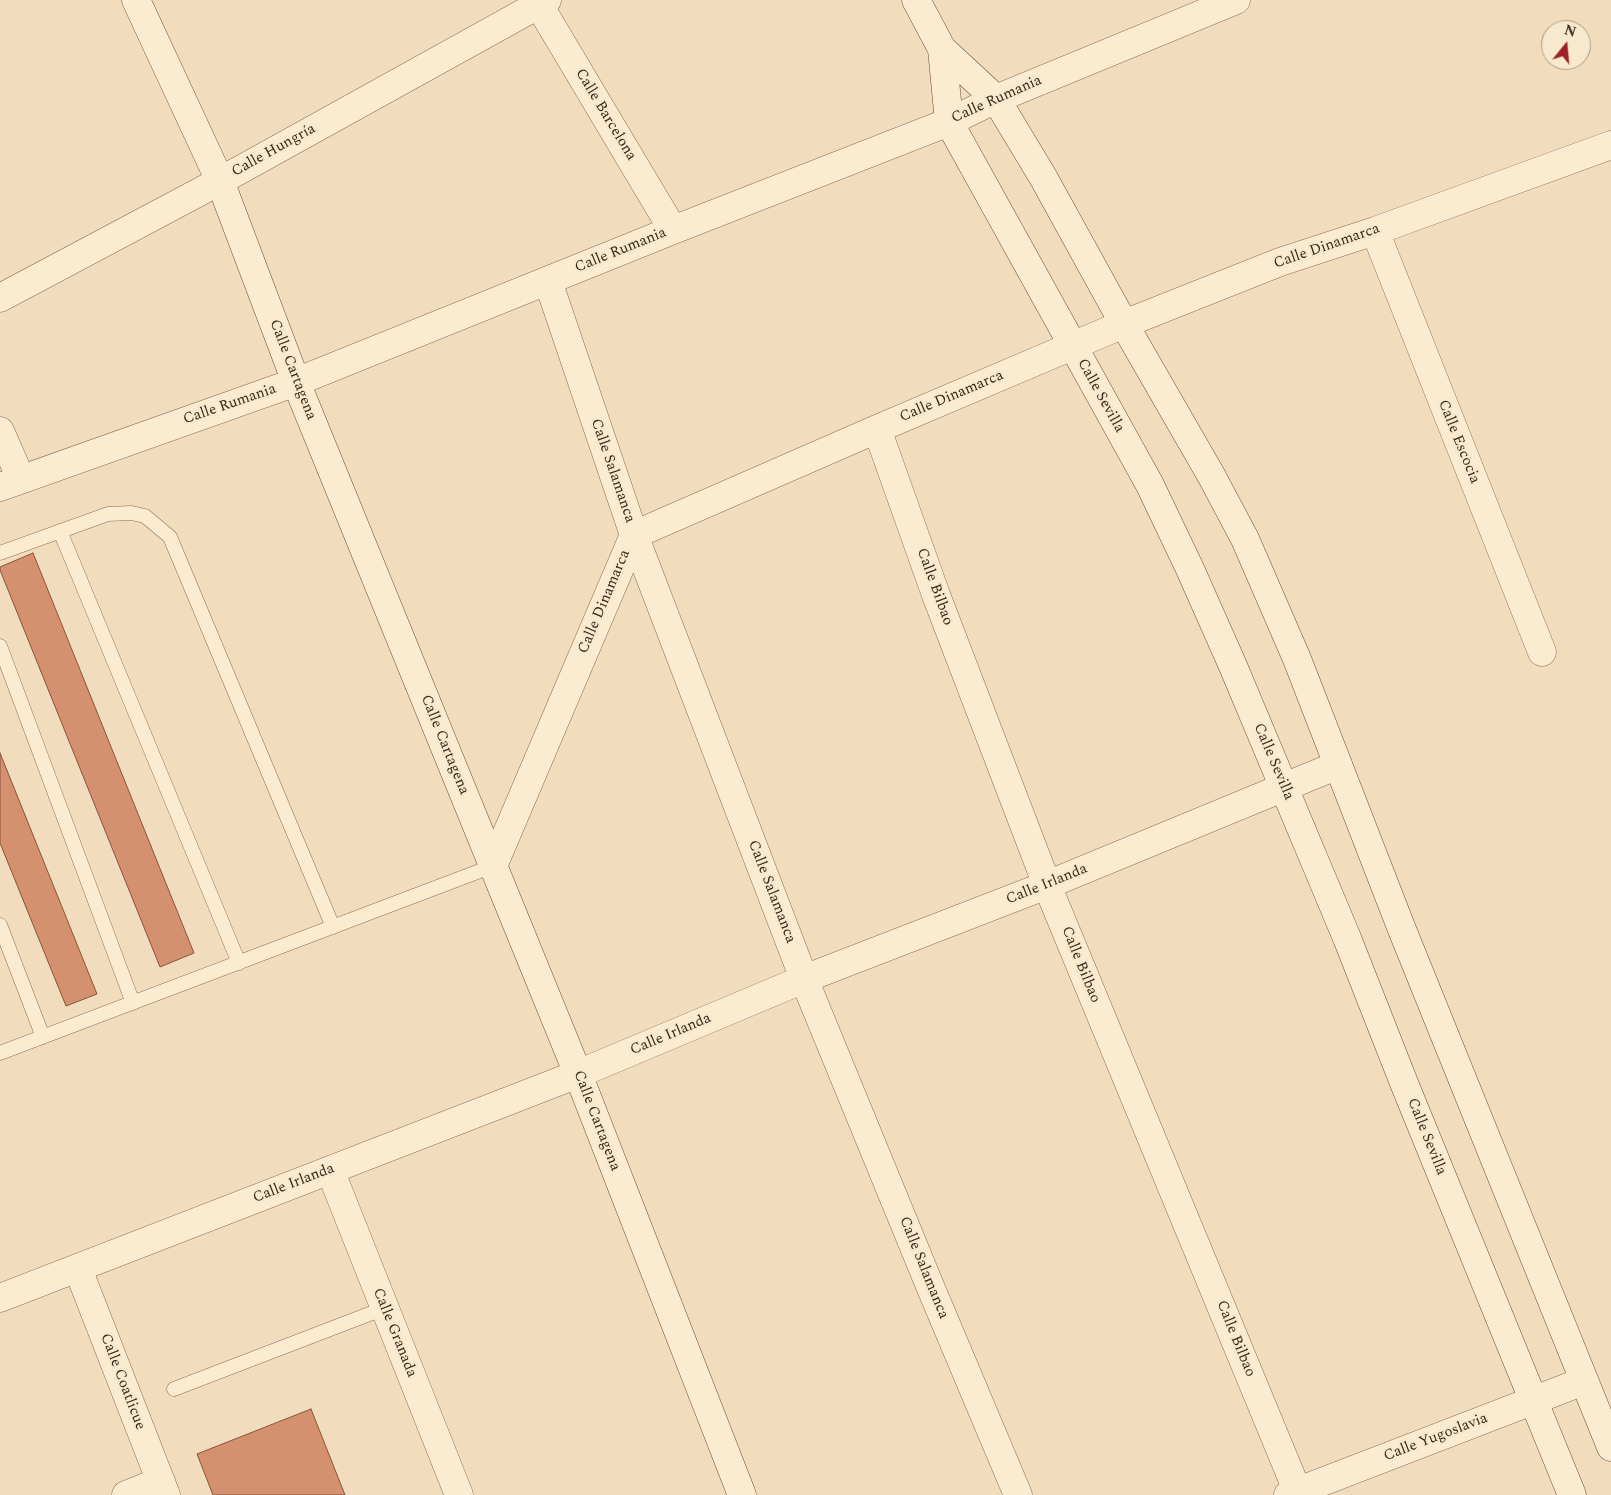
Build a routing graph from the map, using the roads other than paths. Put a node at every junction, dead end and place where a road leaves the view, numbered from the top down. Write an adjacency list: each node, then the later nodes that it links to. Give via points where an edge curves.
1 (136, 0): 9 (street, Calle Cartagena)
2 (916, 0): 5 (street, Calle Sevilla)
3 (541, 1): 9 (street, Calle Hungría); 10 (street, Calle Barcelona)
4 (1226, 2): 6 (street, Calle Rumania)
5 (942, 48): 6 (street, Calle Sevilla); 7 (street, Calle Sevilla)
6 (996, 99): 7 (street, Calle Rumania); 14 (street, Calle Sevilla)
7 (949, 122): 10 (street, Calle Rumania); 15 (street, Calle Sevilla)
8 (1611, 144): 11 (street, Calle Dinamarca)
9 (220, 181): 13 (street, Calle Hungría); 16 (street, Calle Cartagena)
10 (673, 230): 12 (street, Calle Rumania)
11 (1374, 231): 14 (street, Calle Dinamarca, via 1280,262); 24 (street, Calle Escocia)
12 (548, 280): 16 (street, Calle Rumania); 21 (street, Calle Salamanca)
13 (0, 298)
14 (1124, 324): 15 (street, Calle Dinamarca); 25 (street, Calle Sevilla, via 1245,539)
15 (1073, 346): 17 (street, Calle Dinamarca); 26 (street, Calle Sevilla, via 1150,485)
16 (296, 382): 19 (street, Calle Rumania); 27 (street, Calle Cartagena)
17 (877, 429): 21 (street, Calle Dinamarca); 28 (street, Calle Bilbao, via 936,595)
18 (0, 431): 19 (street)
19 (10, 483)
20 (60, 531): 22 (lane); 30 (lane, via 108,514 131,513 145,516 170,537); 31 (lane)
21 (634, 535): 27 (street, Calle Dinamarca); 32 (street, Calle Salamanca)
22 (0, 553)
23 (0, 646): 33 (lane)
24 (1542, 652)
25 (1338, 765): 26 (street, Calle Irlanda); 41 (street, Calle Sevilla)
26 (1285, 788): 28 (street, Calle Irlanda); 43 (street, Calle Sevilla)
27 (494, 866): 30 (lane); 36 (street, Calle Cartagena)
28 (1047, 885): 32 (street, Calle Irlanda); 46 (street, Calle Bilbao)
29 (0, 925): 34 (lane)
30 (333, 927): 31 (lane)
31 (239, 963): 33 (lane)
32 (804, 980): 36 (street, Calle Irlanda); 50 (street, Calle Salamanca)
33 (133, 1003): 34 (lane)
34 (43, 1037): 35 (lane)
35 (0, 1054)
36 (578, 1074): 37 (street, Calle Irlanda); 49 (street, Calle Cartagena)
37 (330, 1170): 38 (street, Calle Irlanda); 40 (street, Calle Granada)
38 (78, 1269): 39 (street, Calle Irlanda); 45 (street, Calle Coatlicue)
39 (0, 1298)
40 (384, 1308): 42 (lane); 48 (street, Calle Granada)
41 (1584, 1381): 43 (street, Calle Yugoslavia); 44 (street, Calle Sevilla)
42 (174, 1388)
43 (1534, 1401): 46 (street, Calle Yugoslavia); 51 (street, Calle Sevilla)
44 (1611, 1447)
45 (163, 1488): 47 (street)
46 (1295, 1494)
47 (126, 1495)
48 (459, 1495)
49 (742, 1495)
50 (1018, 1495)
51 (1572, 1495)

